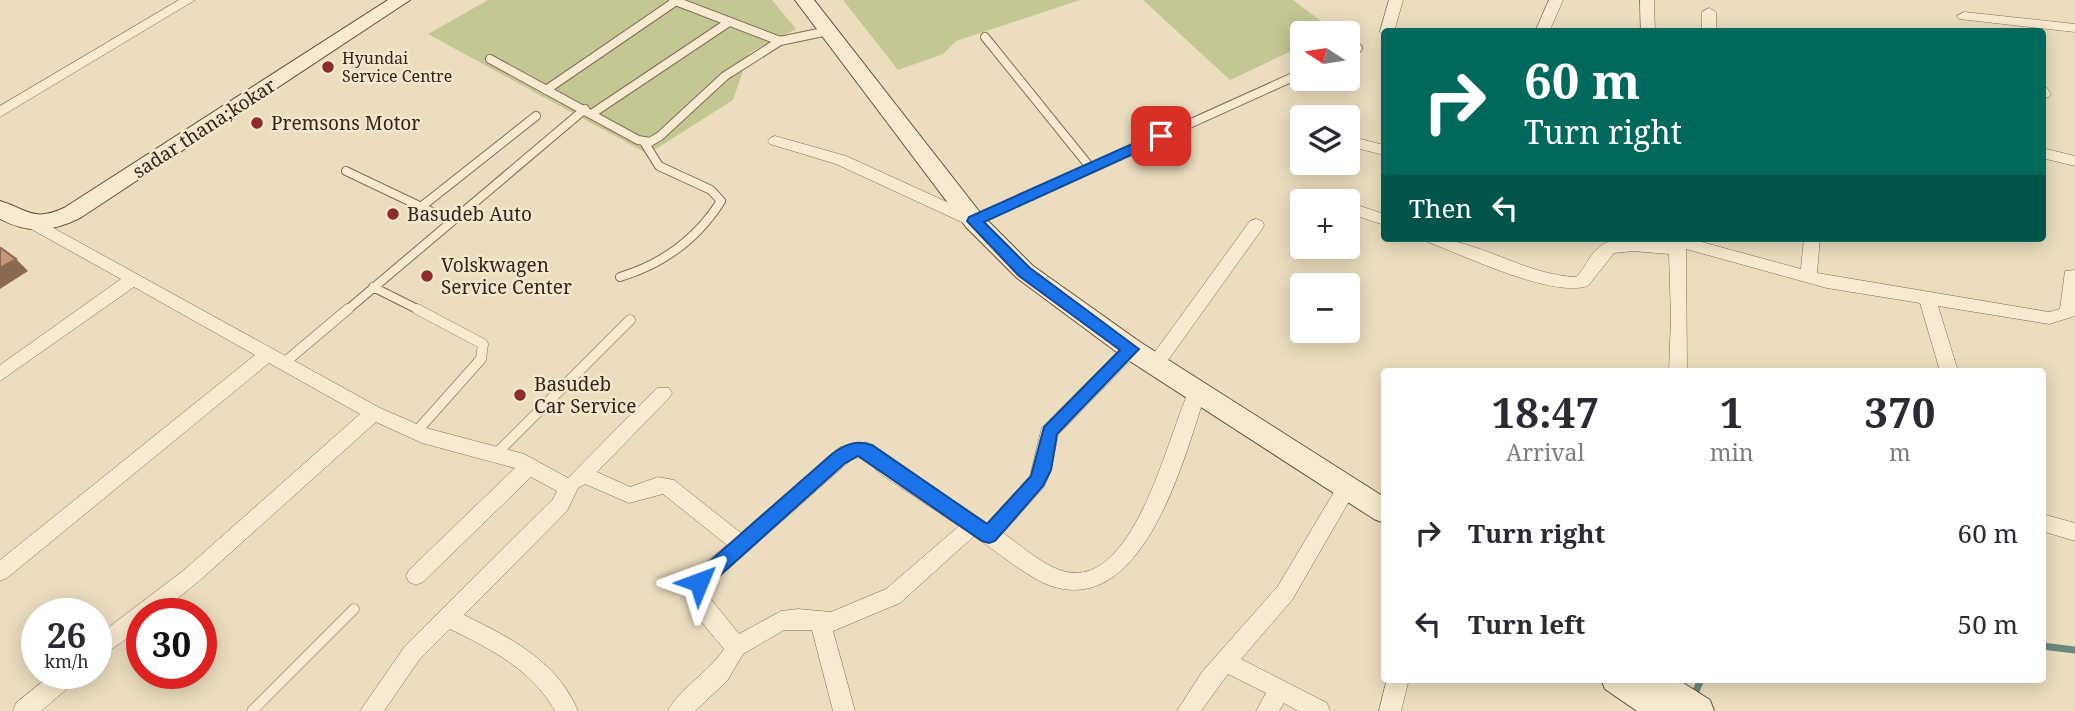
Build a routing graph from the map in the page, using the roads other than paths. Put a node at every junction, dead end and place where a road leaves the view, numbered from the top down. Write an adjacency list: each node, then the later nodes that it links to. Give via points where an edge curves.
1 (188, 0): 24 (street)
2 (401, 0): 41 (main road, sadar thana;kokar, via 72,213)
3 (804, 0): 17 (main road)
4 (1396, 0): 13 (street)
5 (1556, 0): 14 (street)
6 (1647, 0): 15 (street)
7 (675, 1): 10 (lane); 22 (lane)
8 (1709, 12): 16 (street)
9 (1964, 16): 11 (street)
10 (729, 22): 19 (lane); 25 (lane)
11 (2009, 26): 12 (street)
12 (2075, 27)
13 (1388, 28)
14 (1544, 28)
15 (1648, 28)
16 (1709, 28)
17 (828, 31): 19 (lane); 40 (main road)
18 (985, 37): 33 (lane)
19 (780, 41): 28 (lane, via 725,76 656,140)
20 (490, 59): 22 (lane)
21 (1290, 78): 33 (lane)
22 (546, 90): 23 (lane)
23 (584, 109): 25 (lane); 39 (lane)
24 (0, 113)
25 (593, 113): 28 (lane)
26 (536, 116): 35 (lane)
27 (775, 141): 40 (street, via 841,160)
28 (644, 142): 48 (lane, via 660,167 711,189 721,201 681,246 650,268)
29 (1360, 144): 30 (street)
30 (1381, 149)
31 (2046, 154): 32 (street)
32 (2075, 162)
33 (1090, 167): 40 (lane)
34 (346, 171): 35 (lane)
35 (421, 207): 39 (lane)
36 (0, 209): 41 (main road)
37 (1360, 212): 38 (street)
38 (1381, 219)
39 (452, 221): 51 (lane)
40 (974, 221): 54 (main road, via 1025,272)
41 (37, 225): 50 (street)
42 (1256, 225): 56 (street)
43 (1445, 242): 45 (street, via 1551,279 1578,283 1585,281 1605,250)
44 (1812, 242): 49 (street)
45 (1652, 243): 46 (street)
46 (1677, 243): 49 (street); 57 (street)
47 (2075, 276): 52 (street, via 2071,275 2068,313 2049,318)
48 (620, 277)
49 (1808, 277): 52 (street)
50 (133, 279): 55 (street); 59 (street)
51 (373, 287): 55 (lane); 64 (lane, via 483,344 481,359)
52 (1927, 298): 58 (street)
53 (630, 320): 65 (lane)
54 (1131, 349): 56 (main road); 74 (street, via 1055,425 1046,441 1037,481)
55 (276, 358): 62 (street); 77 (street)
56 (1155, 365): 60 (main road)
57 (1678, 368)
58 (1948, 368)
59 (0, 374)
60 (1197, 392): 63 (main road); 74 (street, via 1147,525 1136,541 1090,582 1064,582)
61 (663, 393): 67 (street)
62 (374, 413): 64 (street); 79 (street)
63 (1241, 420): 68 (main road, via 1258,443); 69 (main road, via 1271,431); 70 (main road); 71 (main road)
64 (416, 432): 65 (street)
65 (496, 454): 66 (street)
66 (529, 466): 67 (street); 78 (street)
67 (576, 482): 76 (street, via 629,495 667,486); 81 (street, via 560,505)
68 (1341, 498): 73 (main road); 86 (street, via 1285,593)
69 (1381, 501)
70 (1381, 509)
71 (1381, 517)
72 (2046, 524): 75 (street)
73 (1381, 527)
74 (981, 530): 76 (street, via 866,450 858,449 838,459); 82 (street, via 893,596)
75 (2075, 533)
76 (741, 545): 85 (street, via 699,582 698,594)
77 (0, 572)
78 (416, 576)
79 (163, 598)
80 (354, 609): 95 (lane)
81 (447, 617): 96 (street, via 412,653); 97 (street, via 522,656 552,685)
82 (821, 623): 85 (street, via 781,621); 99 (street)
83 (126, 627): 84 (street)
84 (112, 637)
85 (736, 647): 98 (street, via 722,671)
86 (1225, 662): 92 (street); 100 (street)
87 (1397, 683): 103 (street)
88 (1609, 683): 93 (main road)
89 (1625, 683): 93 (main road)
90 (1642, 683): 93 (main road)
91 (50, 689): 94 (street)
92 (1281, 690): 101 (street); 102 (street)
93 (1669, 703)
94 (24, 711)
95 (252, 711)
96 (371, 711)
97 (567, 711)
98 (679, 711)
99 (844, 711)
100 (1188, 711)
101 (1267, 711)
102 (1319, 711)
103 (1390, 711)

